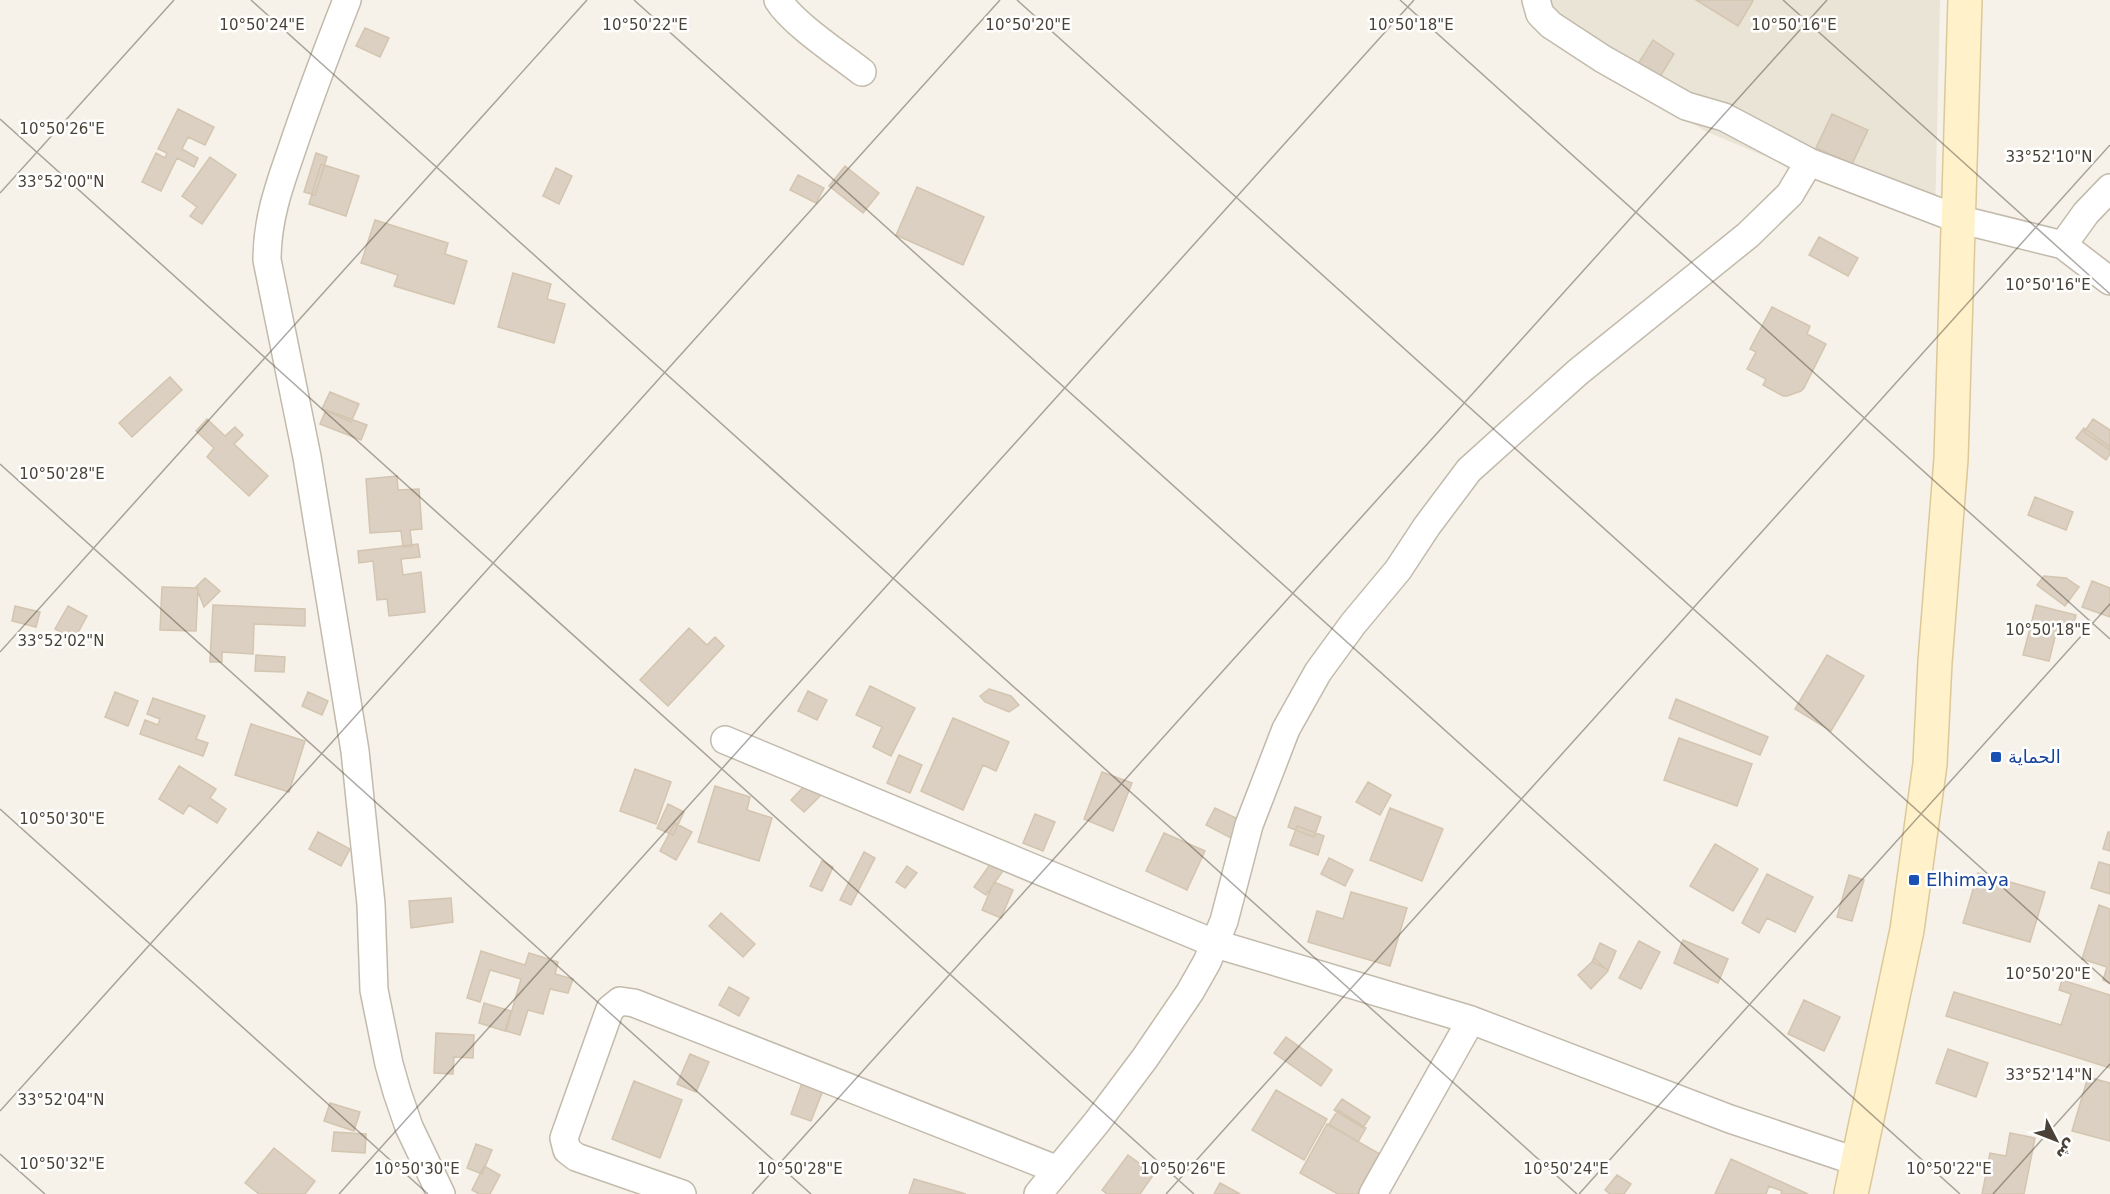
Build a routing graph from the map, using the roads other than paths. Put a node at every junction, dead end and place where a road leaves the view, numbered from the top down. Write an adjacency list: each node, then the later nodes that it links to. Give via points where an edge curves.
1 (347, 0): 16 (street, via 273,206 267,260 307,458 355,751 371,904 374,990 397,1092)
2 (778, 0): 5 (street, via 812,34)
3 (1536, 0): 6 (street, via 1540,14 1551,25 1603,59 1686,106 1724,117)
4 (1965, 0): 8 (main road)
5 (862, 72)
6 (1809, 162): 8 (street); 12 (street, via 1790,194 1748,235 1570,380 1469,470 1434,516 1398,570 1318,672 1286,729 1249,825)
7 (2110, 188): 9 (street)
8 (1958, 219): 9 (street); 14 (main road, via 1951,459 1930,764 1907,930)
9 (2063, 245): 10 (street)
10 (2110, 280)
11 (725, 740): 12 (street)
12 (1216, 944): 13 (street); 15 (street, via 1190,992 1145,1058)
13 (1471, 1020): 14 (street, via 1730,1119); 19 (street)
14 (1858, 1162): 20 (main road)
15 (1058, 1170): 17 (street, via 634,1003 620,1001 610,1009 564,1138 567,1150 576,1157); 18 (street)
16 (441, 1194)
17 (682, 1194)
18 (1038, 1194)
19 (1373, 1194)
20 (1851, 1194)

